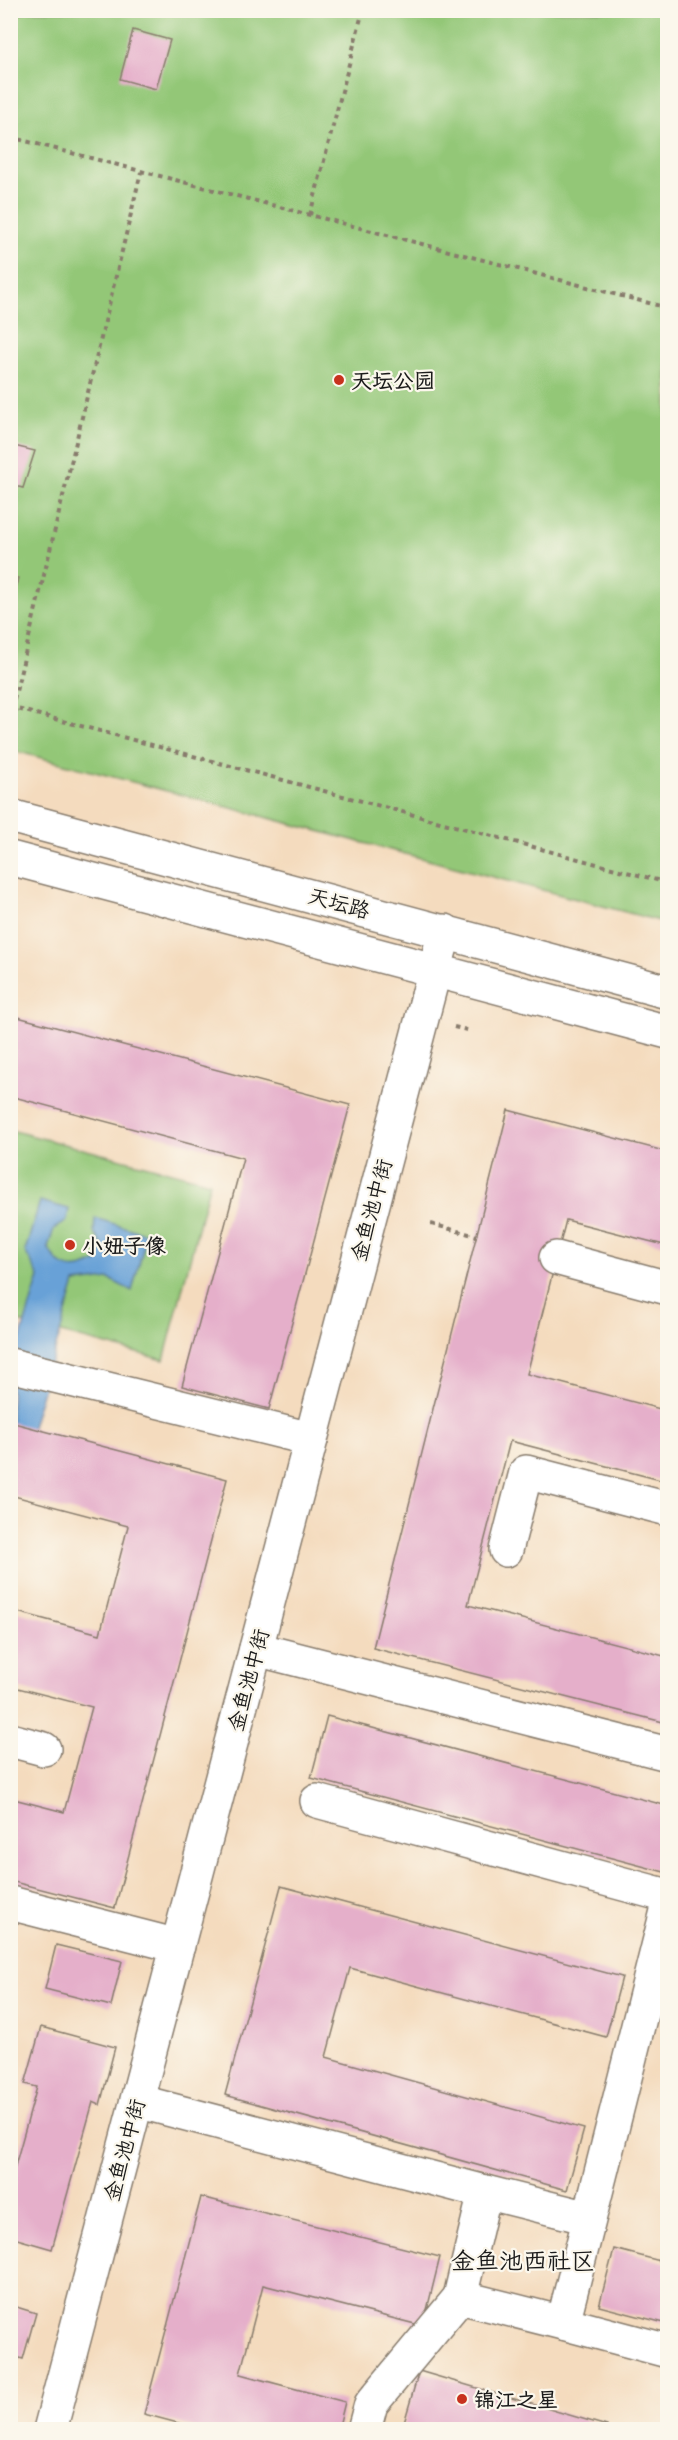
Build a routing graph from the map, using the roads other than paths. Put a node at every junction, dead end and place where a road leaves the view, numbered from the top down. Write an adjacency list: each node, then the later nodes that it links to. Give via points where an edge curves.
1 (10, 816): 3 (street, 天坛路)
2 (10, 858): 4 (street, 天坛路)
3 (445, 931): 4 (street, 金鱼池中街); 5 (street, 天坛路)
4 (434, 972): 6 (street, 天坛路); 10 (street, 金鱼池中街)
5 (668, 992)
6 (668, 1032)
7 (556, 1258): 8 (street)
8 (668, 1288)
9 (10, 1365): 10 (street)
10 (311, 1439): 13 (street, 金鱼池中街)
11 (668, 1509): 12 (street, via 526,1472)
12 (506, 1550)
13 (256, 1649): 16 (street); 21 (street, 金鱼池中街)
14 (10, 1740): 15 (street)
15 (44, 1749)
16 (668, 1754)
17 (317, 1801): 18 (street)
18 (668, 1896)
19 (10, 1902): 21 (street)
20 (668, 1907): 24 (street)
21 (178, 1946): 22 (street, 金鱼池中街)
22 (136, 2102): 23 (street); 28 (street, 金鱼池中街)
23 (485, 2192): 24 (street); 25 (street)
24 (589, 2218): 26 (street)
25 (460, 2297): 26 (street); 29 (street, via 371,2404)
26 (563, 2323): 27 (street)
27 (668, 2351)
28 (50, 2430)
29 (364, 2430)

